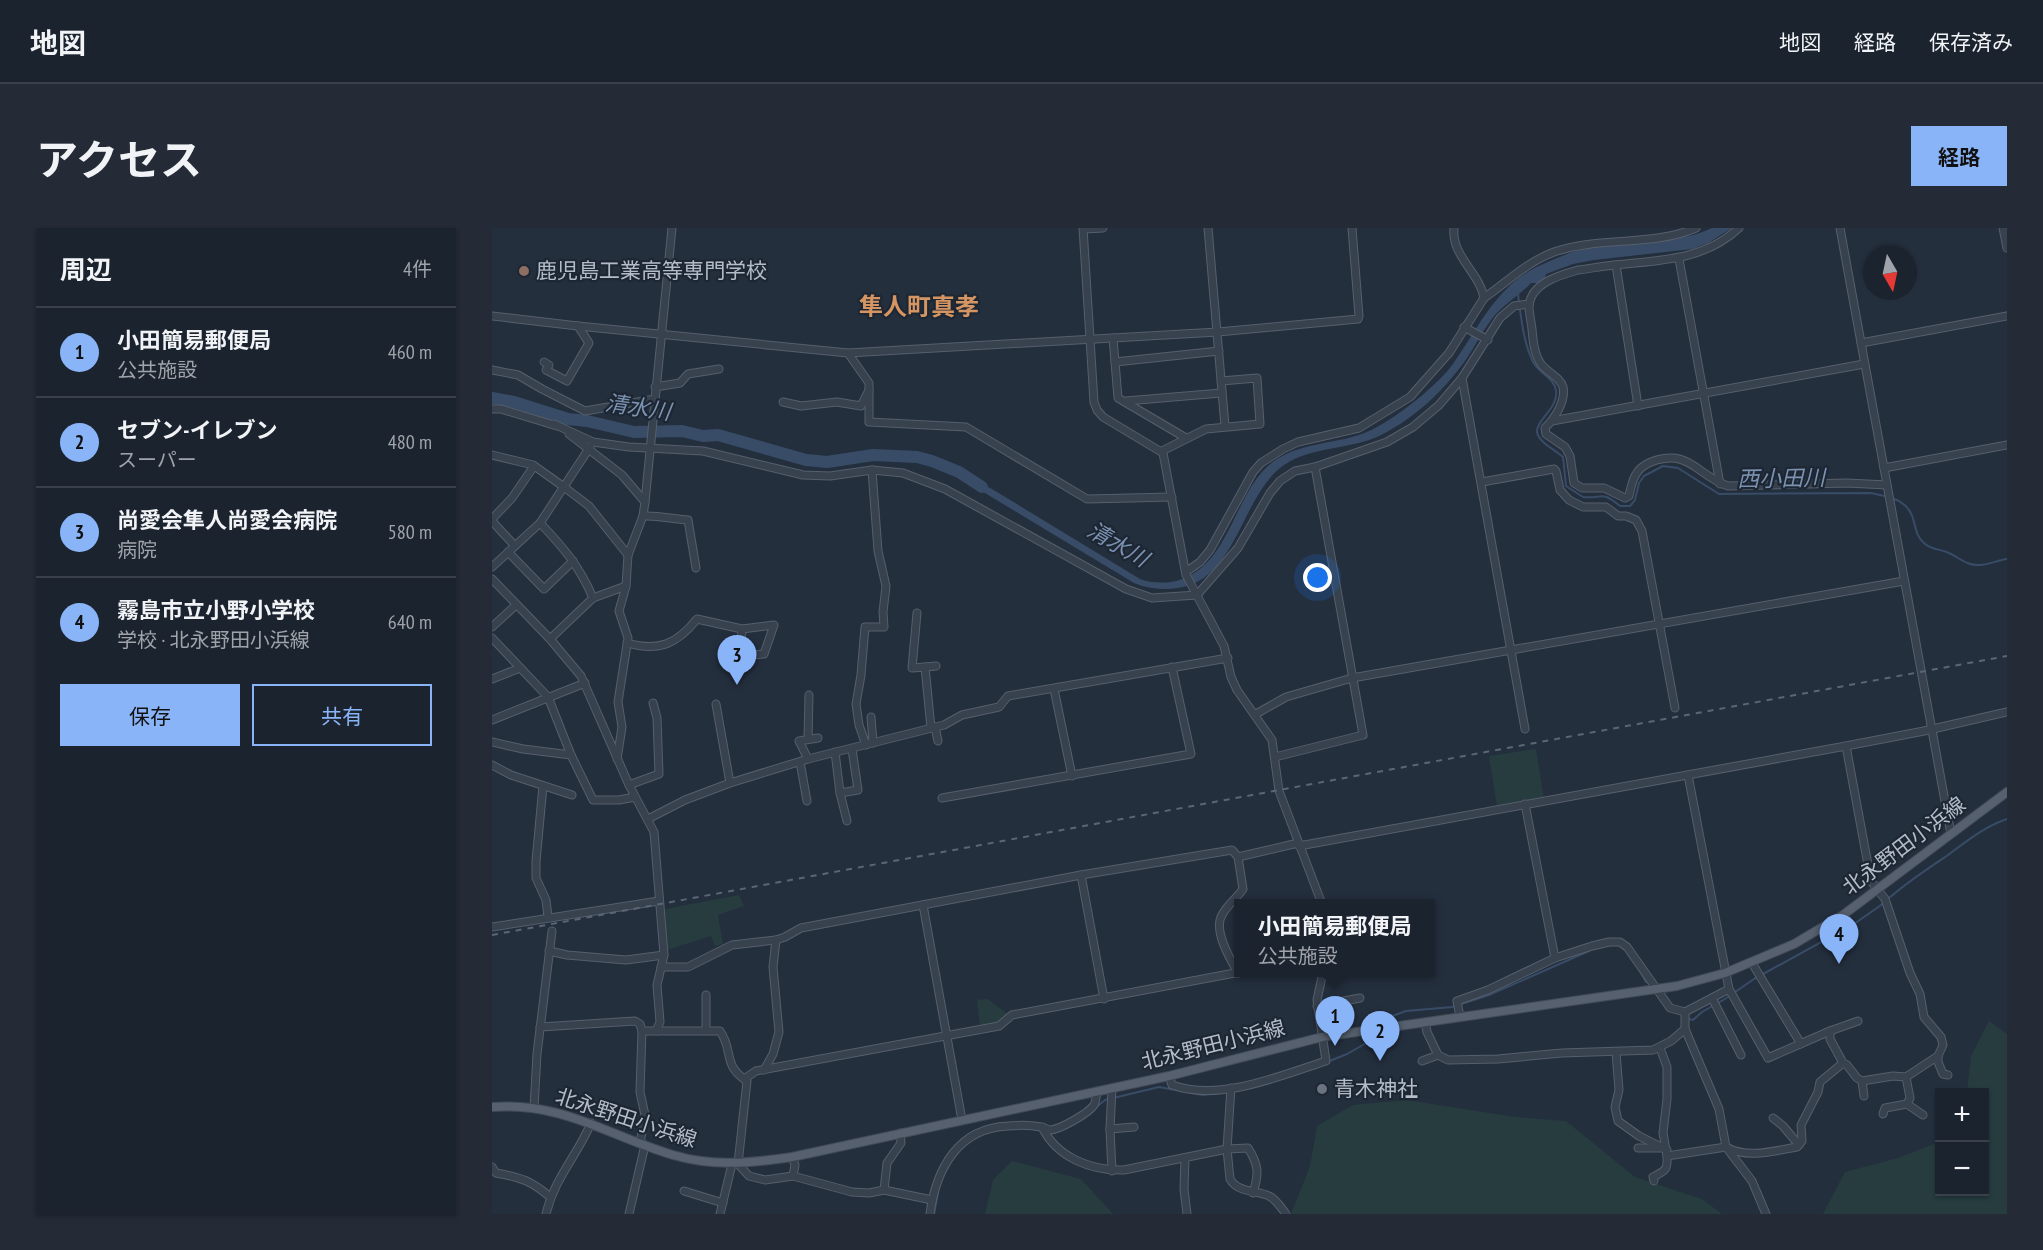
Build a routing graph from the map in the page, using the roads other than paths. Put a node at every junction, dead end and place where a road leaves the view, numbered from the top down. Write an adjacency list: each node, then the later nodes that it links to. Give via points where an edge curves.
1 (672, 228): 21 (street)
2 (1103, 228): 10 (street)
3 (1208, 228): 20 (street)
4 (1352, 228): 20 (street, via 1358,319)
5 (1454, 228): 14 (street, via 1459,252 1482,287)
6 (1696, 228): 14 (street, via 1678,235 1555,252 1519,271)
7 (1739, 228): 12 (street, via 1705,251)
8 (1840, 228): 25 (street)
9 (2003, 228): 11 (street)
10 (1084, 229): 23 (street)
11 (2007, 248)
12 (1679, 259): 13 (street); 38 (street)
13 (1616, 265): 15 (street, via 1562,274 1541,285); 42 (street)
14 (1484, 298): 19 (street)
15 (1529, 304): 24 (street, via 1514,306 1500,318); 44 (street, via 1538,357 1563,388 1560,407)
16 (492, 315): 18 (street)
17 (2007, 316): 25 (street)
18 (578, 326): 21 (street); 28 (street, via 589,343 567,381 546,370 549,365)
19 (1464, 327): 24 (street); 71 (street, via 1449,353 1410,397 1359,428 1298,442 1261,463 1210,550)
20 (1218, 332): 22 (street); 26 (street)
21 (660, 335): 27 (street); 35 (street)
22 (1113, 338): 23 (street); 29 (street)
23 (1090, 339): 27 (street); 50 (street, via 1097,410)
24 (1488, 340): 33 (street)
25 (1861, 343): 30 (street)
26 (1219, 351): 29 (street); 34 (street)
27 (848, 353): 36 (street)
28 (544, 362)
29 (1115, 362): 40 (street, via 1118,398)
30 (1864, 364): 38 (street); 54 (street)
31 (492, 369): 39 (street, via 518,375 585,411)
32 (719, 369): 35 (street, via 688,374 680,383)
33 (1462, 378): 53 (street, via 1439,405 1404,432 1387,442); 56 (street)
34 (1221, 381): 37 (street); 45 (street, via 1257,378 1260,424)
35 (655, 387): 39 (street)
36 (870, 388): 41 (street, via 861,406 837,402 801,406); 60 (street, via 869,422 966,427 1087,499)
37 (1221, 393): 40 (street); 45 (street)
38 (1704, 394): 42 (street); 57 (street)
39 (655, 399): 49 (street)
40 (1126, 401): 46 (street)
41 (783, 402)
42 (1638, 406): 44 (street)
43 (492, 410): 48 (street, via 554,424)
44 (1552, 421): 57 (street, via 1545,428 1546,434 1565,447 1574,483 1582,489 1604,488 1625,498 1643,465 1666,457 1693,465)
45 (1225, 426): 46 (street)
46 (1186, 438): 50 (street)
47 (2007, 445): 54 (street)
48 (591, 446): 49 (street); 58 (street); 61 (street)
49 (650, 448): 55 (street, via 703,451 816,476); 61 (street)
50 (1162, 451): 60 (street)
51 (492, 455): 52 (street)
52 (534, 466): 58 (street); 63 (street)
53 (1315, 467): 75 (street, via 1295,471 1280,481 1238,548); 91 (street)
54 (1884, 468): 59 (street)
55 (872, 470): 75 (street, via 903,472 945,489 1132,592 1152,598); 111 (street, via 878,551 886,586 884,627 865,627 856,704 859,725)
56 (1482, 483): 79 (street, via 1554,470 1560,490 1577,505 1606,507 1618,516 1636,520 1642,531); 85 (street)
57 (1720, 484): 59 (street, via 1847,483)
58 (564, 487): 64 (street); 67 (street, via 589,506)
59 (1888, 487): 73 (street)
60 (1172, 497): 71 (street)
61 (645, 502): 62 (street)
62 (643, 516): 67 (street); 70 (street, via 688,520)
63 (492, 520): 65 (street)
64 (540, 523): 65 (street); 68 (street)
65 (515, 546): 66 (street)
66 (508, 552): 68 (street, via 544,590); 69 (street)
67 (628, 555): 74 (street)
68 (573, 561): 76 (street)
69 (492, 567)
70 (696, 568)
71 (1186, 573): 75 (street)
72 (492, 579): 77 (street)
73 (1904, 581): 79 (street); 106 (street)
74 (626, 586): 76 (street); 84 (street, via 619,614)
75 (1196, 593): 86 (street)
76 (593, 598): 83 (street)
77 (516, 605): 80 (street); 83 (street)
78 (917, 613): 88 (street, via 912,668)
79 (1659, 625): 85 (street); 99 (street)
80 (492, 627)
81 (742, 629): 81 (street, via 774,625 764,654 740,656); 84 (street, via 697,619 683,636 668,643 648,647)
82 (492, 638): 89 (street)
83 (550, 639): 93 (street)
84 (627, 644): 117 (street, via 618,702 622,727)
85 (1512, 650): 91 (street); 105 (street)
86 (1228, 658): 90 (street); 101 (street, via 1237,690)
87 (936, 666): 88 (street)
88 (925, 667): 104 (street)
89 (520, 668): 92 (street); 96 (street)
90 (1172, 668): 94 (street); 122 (street, via 1191,754)
91 (1352, 678): 101 (street, via 1286,696); 116 (street, via 1363,735)
92 (492, 679)
93 (585, 683): 96 (street); 117 (street)
94 (1054, 688): 104 (street, via 1008,696 999,707 962,715); 122 (street)
95 (809, 695): 108 (street)
96 (548, 697): 103 (street); 115 (street)
97 (653, 703): 124 (street, via 659,774)
98 (716, 704): 123 (street)
99 (1675, 708)
100 (2007, 712): 106 (street)
101 (1256, 714): 116 (street, via 1272,740)
102 (871, 717): 111 (street)
103 (492, 720)
104 (933, 727): 109 (street); 111 (street)
105 (1525, 729)
106 (1931, 729): 112 (street); 135 (street)
107 (818, 738): 108 (street)
108 (808, 739): 118 (street, via 799,741)
109 (938, 741)
110 (492, 742): 115 (street)
111 (869, 744): 113 (street)
112 (1846, 746): 121 (street); 139 (street, via 1870,881)
113 (852, 749): 114 (street); 127 (street, via 858,790)
114 (835, 752): 118 (street); 127 (street)
115 (571, 755): 129 (street, via 593,800)
116 (1275, 757): 136 (street, via 1279,791)
117 (617, 759): 124 (street)
118 (808, 759): 119 (street)
119 (800, 762): 123 (street); 131 (street)
120 (492, 765): 125 (street)
121 (1688, 775): 132 (street); 155 (street)
122 (1072, 776): 130 (street)
123 (730, 783): 133 (street)
124 (629, 785): 129 (street)
125 (543, 786): 128 (street); 145 (street, via 536,878 546,900)
126 (2007, 792): 135 (main road, 北永野田小浜線)
127 (840, 793): 134 (street)
128 (572, 795)
129 (635, 797): 133 (street)
130 (942, 798)
131 (807, 801)
132 (1525, 804): 136 (street); 151 (street)
133 (648, 819): 143 (street, via 654,832)
134 (847, 821)
135 (1951, 834): 139 (main road, 北永野田小浜線)
136 (1298, 844): 137 (street); 141 (street)
137 (1238, 857): 138 (street, via 1232,850); 140 (street, via 1243,889)
138 (1081, 875): 144 (street); 162 (street)
139 (1877, 889): 154 (main road, 北永野田小浜線); 182 (street, via 1886,903 1920,994 1924,1017 1941,1037 1943,1044)
140 (1235, 899)
141 (1320, 899)
142 (1234, 900): 152 (street, via 1221,915 1219,926)
143 (659, 901): 145 (street); 150 (street)
144 (923, 905): 148 (street, via 801,928); 175 (street)
145 (548, 917): 146 (street)
146 (492, 927)
147 (552, 931): 149 (street)
148 (776, 939): 153 (street, via 732,945 688,967); 185 (street, via 773,967 779,1032)
149 (549, 951): 150 (street, via 626,960); 169 (street)
150 (664, 955): 153 (street)
151 (1555, 958): 158 (street, via 1620,942); 165 (street, via 1457,1001)
152 (1234, 965)
153 (661, 967): 174 (street, via 657,985 660,1022)
154 (1756, 970): 155 (main road, 北永野田小浜線); 177 (street)
155 (1725, 973): 158 (main road, 北永野田小浜線); 159 (street)
156 (1234, 974): 162 (street)
157 (1322, 977): 164 (street)
158 (1658, 989): 165 (main road, 北永野田小浜線); 166 (street, via 1665,1004)
159 (1731, 993): 163 (street); 177 (street, via 1768,1058)
160 (706, 995): 171 (street)
161 (1360, 998): 164 (street)
162 (1104, 999): 175 (street, via 1012,1015 999,1026)
163 (1713, 1000): 166 (street); 180 (street)
164 (1317, 1006): 176 (street)
165 (1459, 1013): 168 (main road, 北永野田小浜線)
166 (1685, 1015): 170 (street)
167 (1858, 1021): 172 (street)
168 (1425, 1022): 176 (main road, 北永野田小浜線); 181 (street)
169 (540, 1027): 173 (street, via 635,1021); 197 (street)
170 (1685, 1028): 178 (street); 211 (street, via 1719,1109)
171 (706, 1030): 174 (street); 189 (street, via 720,1030 732,1068)
172 (1830, 1030): 177 (street); 184 (street, via 1830,1039)
173 (642, 1031): 174 (street); 209 (street)
174 (656, 1031)
175 (948, 1037): 185 (street); 202 (street)
176 (1322, 1037): 186 (main road, 北永野田小浜線); 192 (street, via 1326,1061)
177 (1801, 1044)
178 (1660, 1048): 179 (street); 214 (street, via 1667,1067 1663,1133)
179 (1616, 1052): 181 (street, via 1474,1060 1448,1060); 214 (street, via 1619,1090 1615,1116)
180 (1741, 1054)
181 (1438, 1055): 183 (street)
182 (1938, 1056): 187 (street, via 1943,1074); 188 (street)
183 (1422, 1061)
184 (1843, 1063): 190 (street); 210 (street, via 1820,1082 1801,1125 1802,1141)
185 (764, 1070): 189 (street)
186 (1168, 1076): 192 (street, via 1172,1084 1188,1090); 193 (main road, 北永野田小浜線)
187 (1948, 1076)
188 (1906, 1077): 190 (street); 195 (street, via 1910,1098)
189 (744, 1079): 217 (street, via 747,1081)
190 (1862, 1081): 194 (street)
191 (1097, 1091): 193 (main road, 北永野田小浜線); 198 (main road, 北永野田小浜線); 207 (street, via 1095,1104 1088,1111)
192 (1231, 1091): 213 (street)
193 (1112, 1095): 206 (street)
194 (1864, 1096)
195 (1907, 1104): 199 (street, via 1885,1108); 200 (street)
196 (492, 1107): 197 (main road, 北永野田小浜線)
197 (534, 1108): 203 (main road, 北永野田小浜線)
198 (991, 1114): 202 (main road, 北永野田小浜線); 204 (street)
199 (1883, 1114)
200 (1923, 1115)
201 (1773, 1118): 210 (street)
202 (962, 1120): 208 (main road, 北永野田小浜線)
203 (591, 1123): 209 (main road, 北永野田小浜線); 225 (street)
204 (995, 1127): 207 (street); 226 (street, via 969,1135 959,1146 942,1167)
205 (1134, 1127): 206 (street)
206 (1110, 1129): 219 (street)
207 (1044, 1130): 219 (street, via 1065,1155)
208 (900, 1133): 215 (main road, 北永野田小浜線); 222 (street, via 902,1143 887,1163)
209 (642, 1144): 217 (main road, 北永野田小浜線, via 686,1158); 229 (street)
210 (1798, 1145): 211 (street, via 1751,1154)
211 (1726, 1147): 214 (street); 234 (street, via 1752,1180)
212 (1638, 1148): 214 (street)
213 (1227, 1149): 216 (street); 224 (street, via 1232,1183); 224 (street, via 1248,1148 1255,1159 1259,1176)
214 (1666, 1152): 221 (street, via 1668,1167 1653,1177)
215 (792, 1157): 217 (main road, 北永野田小浜線); 220 (street)
216 (1185, 1158): 219 (street); 232 (street)
217 (735, 1164): 220 (street, via 749,1176 765,1180); 227 (street)
218 (492, 1167): 225 (street, via 496,1173 536,1184)
219 (1112, 1171)
220 (793, 1176): 222 (street, via 852,1192)
221 (1654, 1181)
222 (884, 1190): 226 (street)
223 (684, 1191): 227 (street)
224 (1253, 1193): 233 (street, via 1271,1197)
225 (550, 1197): 228 (street)
226 (932, 1200): 231 (street)
227 (723, 1203): 230 (street)
228 (546, 1214)
229 (629, 1214)
230 (720, 1214)
231 (930, 1214)
232 (1187, 1214)
233 (1286, 1214)
234 (1766, 1214)

